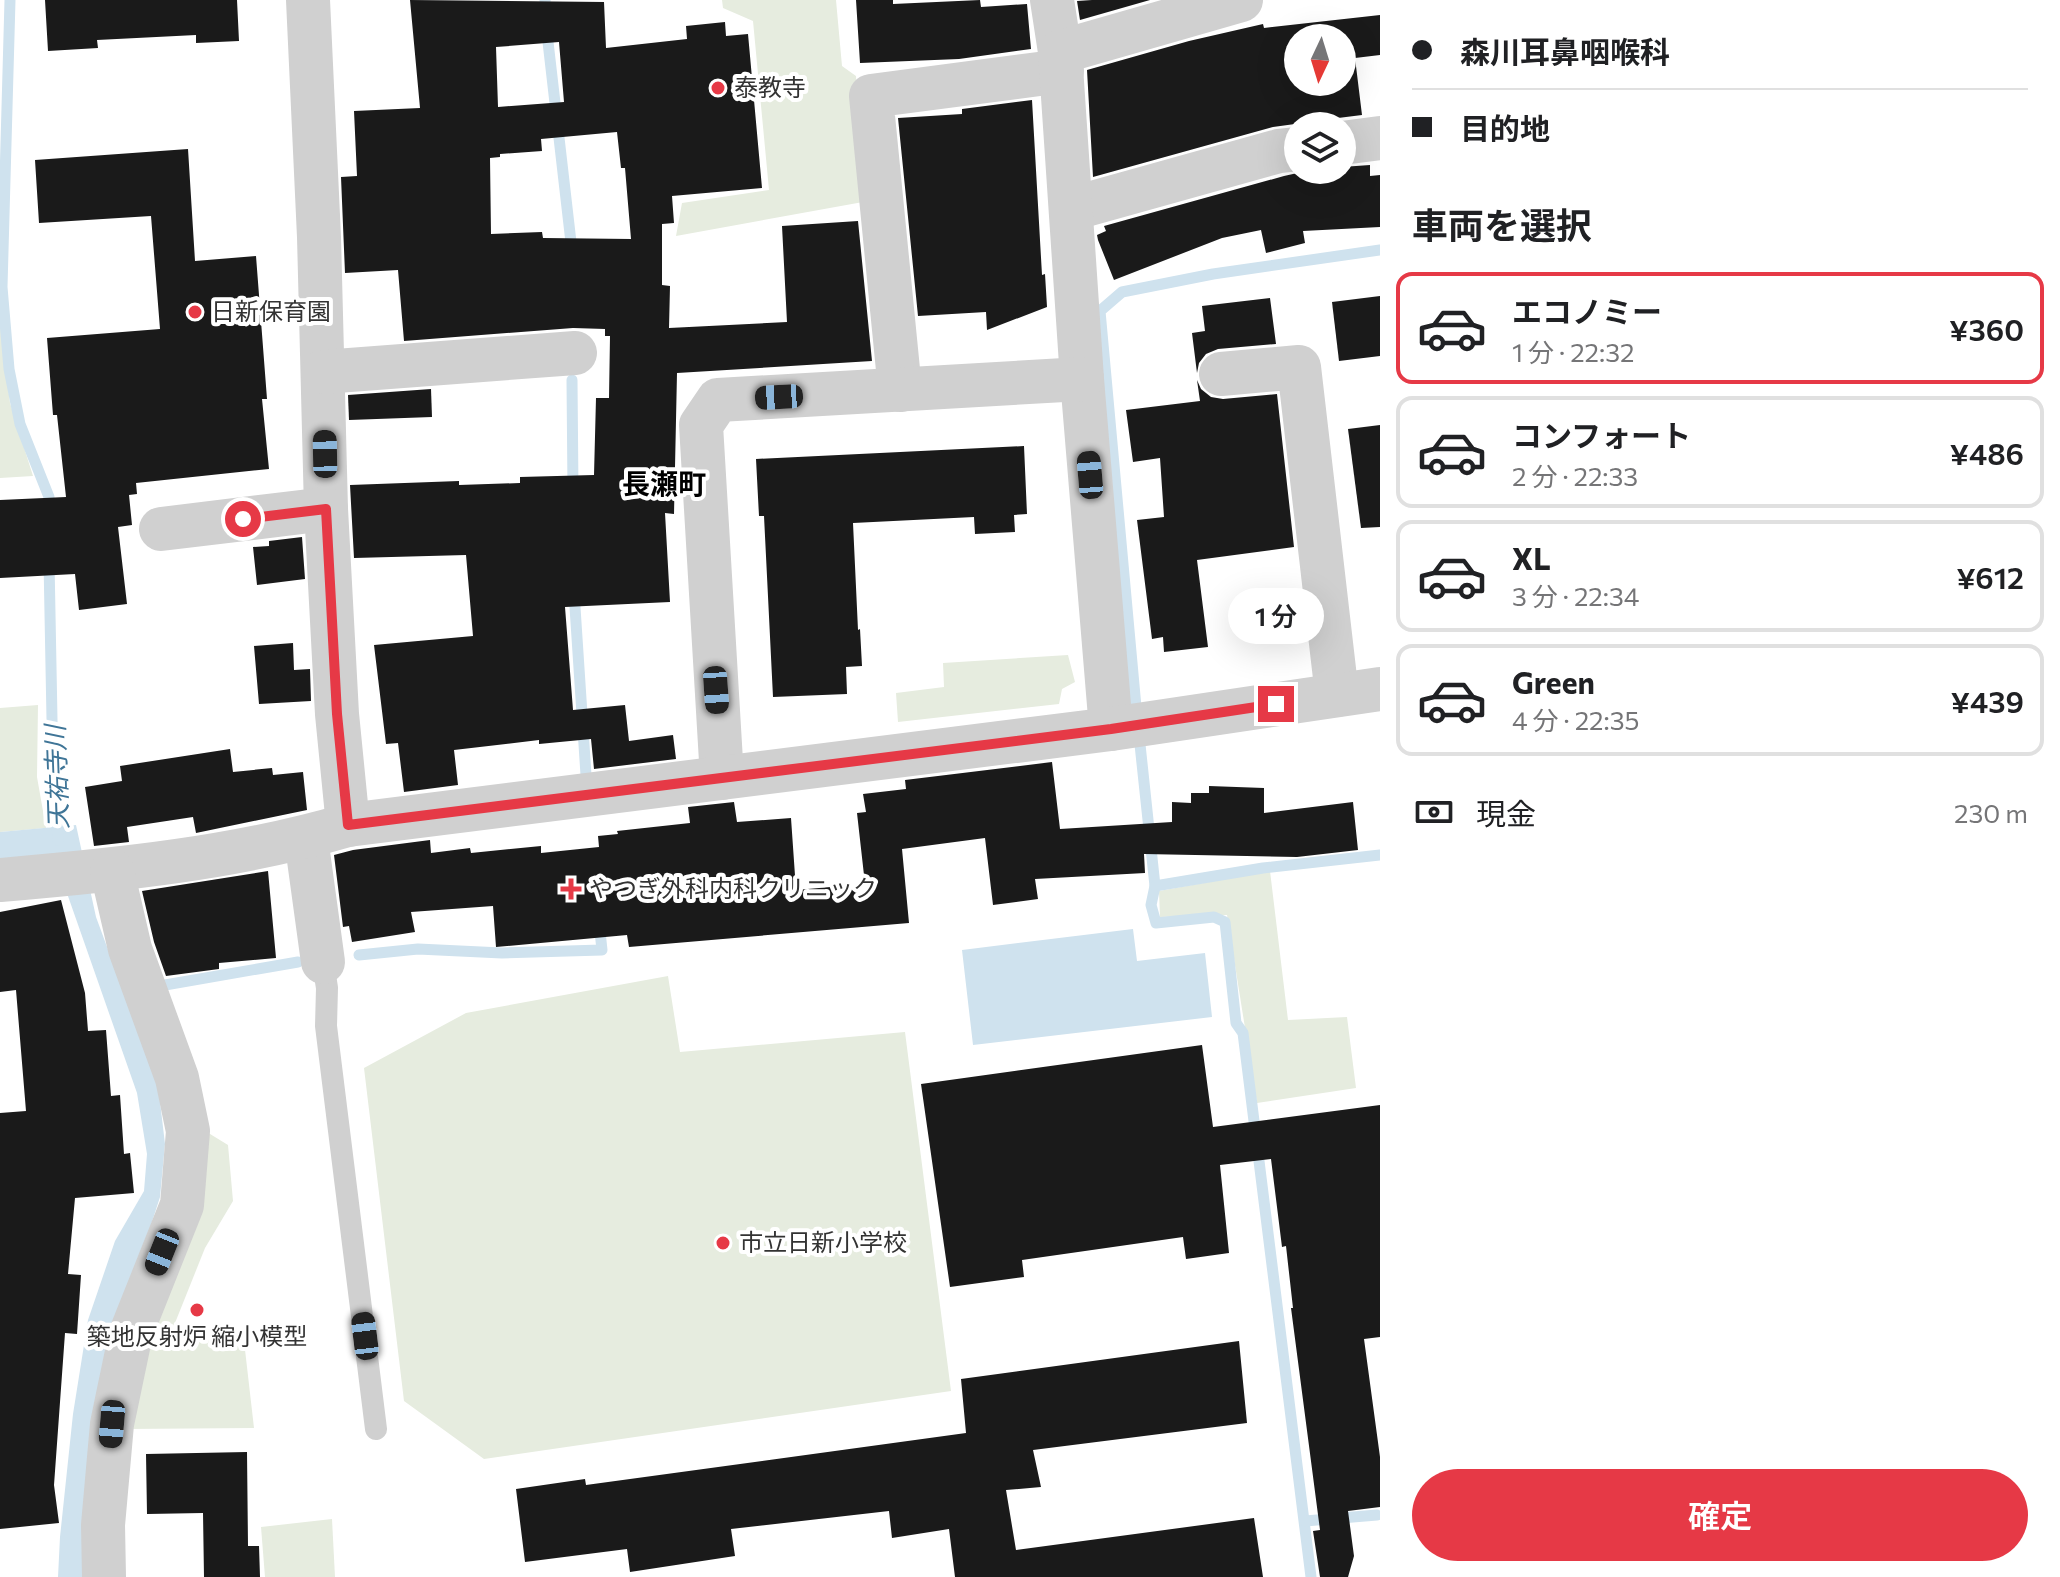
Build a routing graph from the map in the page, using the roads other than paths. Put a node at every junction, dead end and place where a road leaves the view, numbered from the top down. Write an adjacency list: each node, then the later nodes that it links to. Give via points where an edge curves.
1 (308, 0): 10 (street)
2 (1052, 0): 4 (street)
3 (1241, 0): 4 (street)
4 (1061, 62): 8 (street); 13 (street, via 871,96)
5 (1380, 138): 6 (street)
6 (1356, 141)
7 (1284, 150): 8 (street)
8 (1071, 209): 12 (street)
9 (575, 353): 10 (street)
10 (323, 372): 14 (street)
11 (1221, 374): 17 (street, via 1299,367)
12 (1082, 379): 13 (street); 18 (street)
13 (900, 390): 19 (street, via 718,400 701,425)
14 (326, 509): 15 (street); 20 (street)
15 (161, 529)
16 (1380, 689): 17 (street)
17 (1337, 695): 18 (street)
18 (1129, 726): 19 (street)
19 (722, 778): 20 (street)
20 (348, 825): 21 (street)
21 (306, 838): 22 (street); 24 (street)
22 (86, 873): 23 (street); 26 (street, via 130,949 177,1078 188,1131 182,1205 131,1333 112,1424)
23 (0, 880)
24 (323, 962): 25 (lane, via 326,1026)
25 (376, 1429)
26 (104, 1577)

